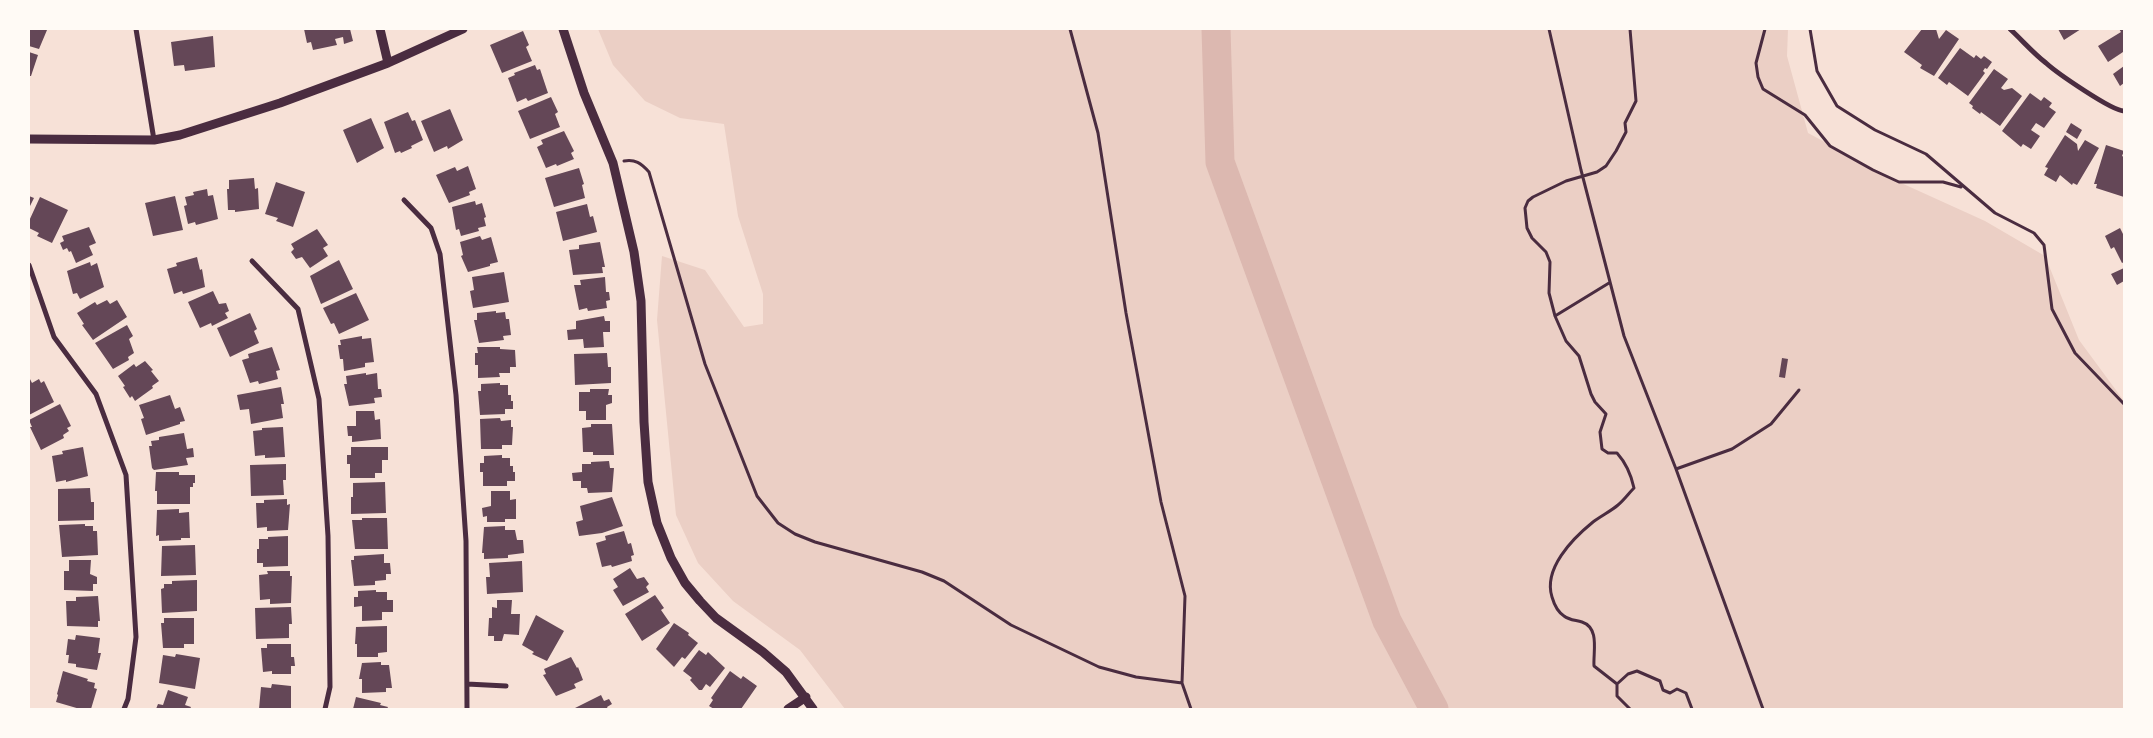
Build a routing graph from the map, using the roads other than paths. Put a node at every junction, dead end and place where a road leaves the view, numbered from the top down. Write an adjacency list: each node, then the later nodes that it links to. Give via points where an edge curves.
1 (136, 29): 9 (street)
2 (380, 29): 6 (street)
3 (463, 29): 6 (street)
4 (563, 29): 15 (street, via 584,93 613,163 634,252 641,301 648,482 657,523 671,558 700,601 716,618 786,672)
5 (2010, 29): 7 (street, via 2046,64 2106,104)
6 (388, 63): 9 (street, via 255,112)
7 (2124, 111)
8 (29, 139): 9 (street)
9 (154, 140)
10 (404, 200): 13 (street, via 431,228 440,254 456,395 465,531)
11 (252, 260): 17 (street, via 298,309 319,399 328,536 330,687)
12 (29, 266): 16 (street, via 54,337 96,394 126,474 136,637)
13 (467, 684): 14 (street); 18 (street)
14 (506, 686)
15 (806, 698): 19 (street); 20 (street)
16 (124, 709)
17 (325, 709)
18 (467, 709)
19 (788, 709)
20 (813, 709)

